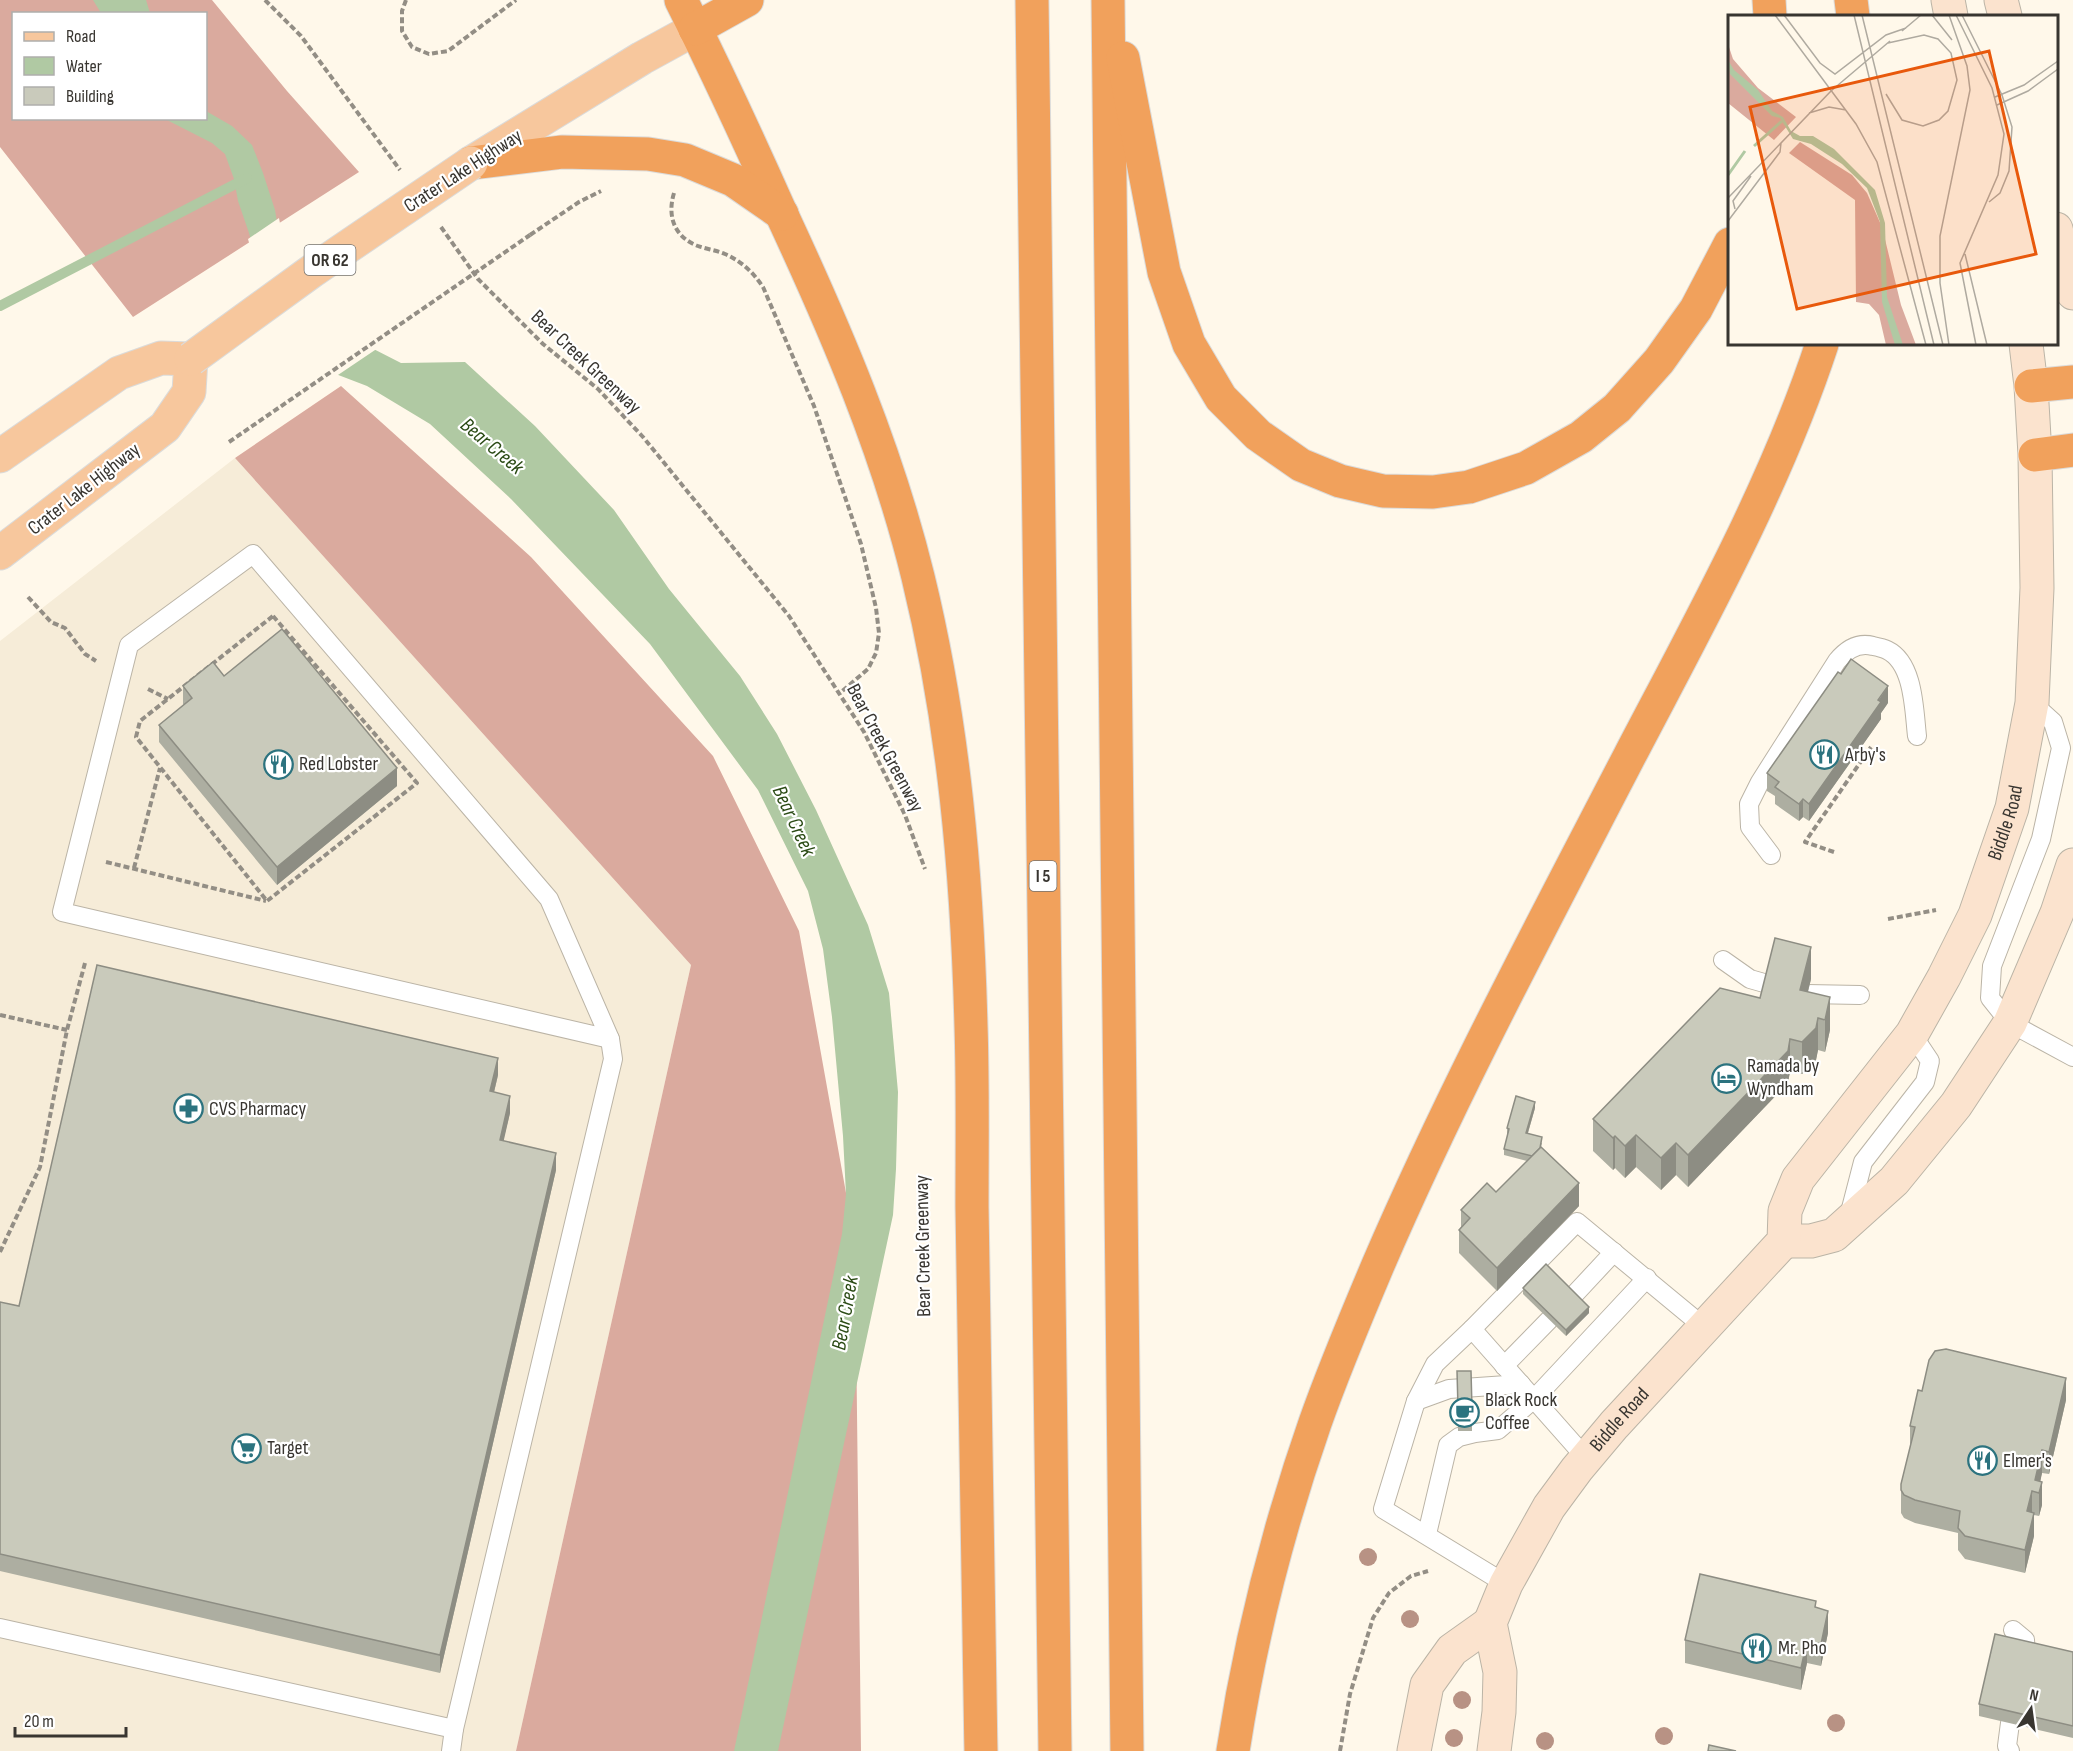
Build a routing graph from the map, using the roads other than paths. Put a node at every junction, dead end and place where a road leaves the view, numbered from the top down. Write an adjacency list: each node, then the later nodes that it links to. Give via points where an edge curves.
1 (681, 0): 13 (highway)
2 (747, 0): 13 (highway, Crater Lake Highway / OR 62)
3 (1032, 0): 63 (highway, I 5)
4 (1110, 0): 17 (highway, via 1164,272 1189,344 1221,398 1258,435 1301,465 1341,481 1383,491 1433,492 1469,487 1526,468 1581,437 1617,408 1659,361 1696,309); 64 (highway)
5 (1769, 0): 9 (highway)
6 (1851, 0): 10 (highway)
7 (1947, 0): 11 (main road)
8 (2001, 0): 12 (main road)
9 (1770, 15)
10 (1853, 15)
11 (1952, 15)
12 (2005, 15)
13 (695, 29): 14 (main road, Crater Lake Highway / OR 62); 15 (highway)
14 (471, 164): 15 (highway, via 562,152 648,154 685,160 733,180); 21 (main road, Crater Lake Highway / OR 62, bridge)
15 (782, 214): 62 (highway, via 844,354 898,503 943,693 955,776 971,1027)
16 (2058, 237): 18 (main road)
17 (1728, 248)
18 (2073, 293)
19 (1822, 345): 65 (highway, via 1747,527 1481,1043 1353,1324 1314,1425 1277,1550 1245,1678)
20 (2026, 345): 23 (main road, Biddle Road)
21 (176, 358): 26 (main road, Crater Lake Highway / OR 62, via 119,373); 27 (main road, Crater Lake Highway, via 189,392 165,427)
22 (2073, 382): 23 (highway)
23 (2031, 386): 25 (main road, Biddle Road)
24 (2073, 450): 25 (highway)
25 (2035, 455): 28 (main road, Biddle Road, via 2037,588)
26 (0, 456)
27 (0, 553)
28 (2032, 703): 36 (lane, via 2053,722 2061,748 2041,839 1992,966 1990,998); 37 (main road, Biddle Road, via 2012,808 1975,915)
29 (1917, 736): 30 (lane, via 1911,687 1902,663 1888,650 1868,645 1848,649 1749,804 1750,826)
30 (1771, 855)
31 (2073, 865): 36 (main road)
32 (1723, 960): 33 (lane, via 1750,979)
33 (1771, 985)
34 (1807, 994): 35 (lane)
35 (1860, 994)
36 (2010, 1023): 39 (lane); 40 (main road, via 1956,1105 1894,1181)
37 (1912, 1034): 40 (lane, via 1929,1061 1924,1082 1863,1162); 41 (main road, Biddle Road, via 1798,1179 1785,1211)
38 (610, 1039): 38 (lane, via 549,899 253,554 129,645 62,912); 60 (lane, via 613,1059)
39 (2073, 1057)
40 (1847, 1224): 41 (main road, via 1834,1235 1811,1241)
41 (1784, 1241): 46 (main road, Biddle Road)
42 (1614, 1252): 43 (lane); 44 (lane); 47 (lane, via 1577,1222)
43 (1647, 1278): 46 (lane); 50 (lane)
44 (1573, 1296)
45 (1549, 1320): 48 (lane)
46 (1704, 1327): 52 (main road, Biddle Road)
47 (1472, 1329): 48 (lane); 51 (lane, via 1435,1364)
48 (1504, 1366): 49 (lane)
49 (1521, 1384): 50 (lane); 51 (lane, via 1449,1389)
50 (1534, 1399): 52 (lane); 53 (lane, via 1498,1430 1459,1437 1448,1446)
51 (1416, 1401): 53 (lane, via 1383,1509)
52 (1586, 1458): 54 (main road, Biddle Road, via 1550,1507)
53 (1426, 1534): 54 (lane)
54 (1506, 1584): 55 (main road, Biddle Road)
55 (1490, 1623): 66 (main road, via 1452,1650 1427,1685); 67 (main road, via 1500,1672)
56 (0, 1628): 60 (lane)
57 (2013, 1630): 58 (lane, via 2025,1640)
58 (2026, 1653)
59 (2010, 1724): 68 (lane)
60 (454, 1729): 61 (lane)
61 (451, 1751)
62 (981, 1751)
63 (1055, 1751)
64 (1127, 1751)
65 (1233, 1751)
66 (1414, 1751)
67 (1494, 1751)
68 (2010, 1751)

